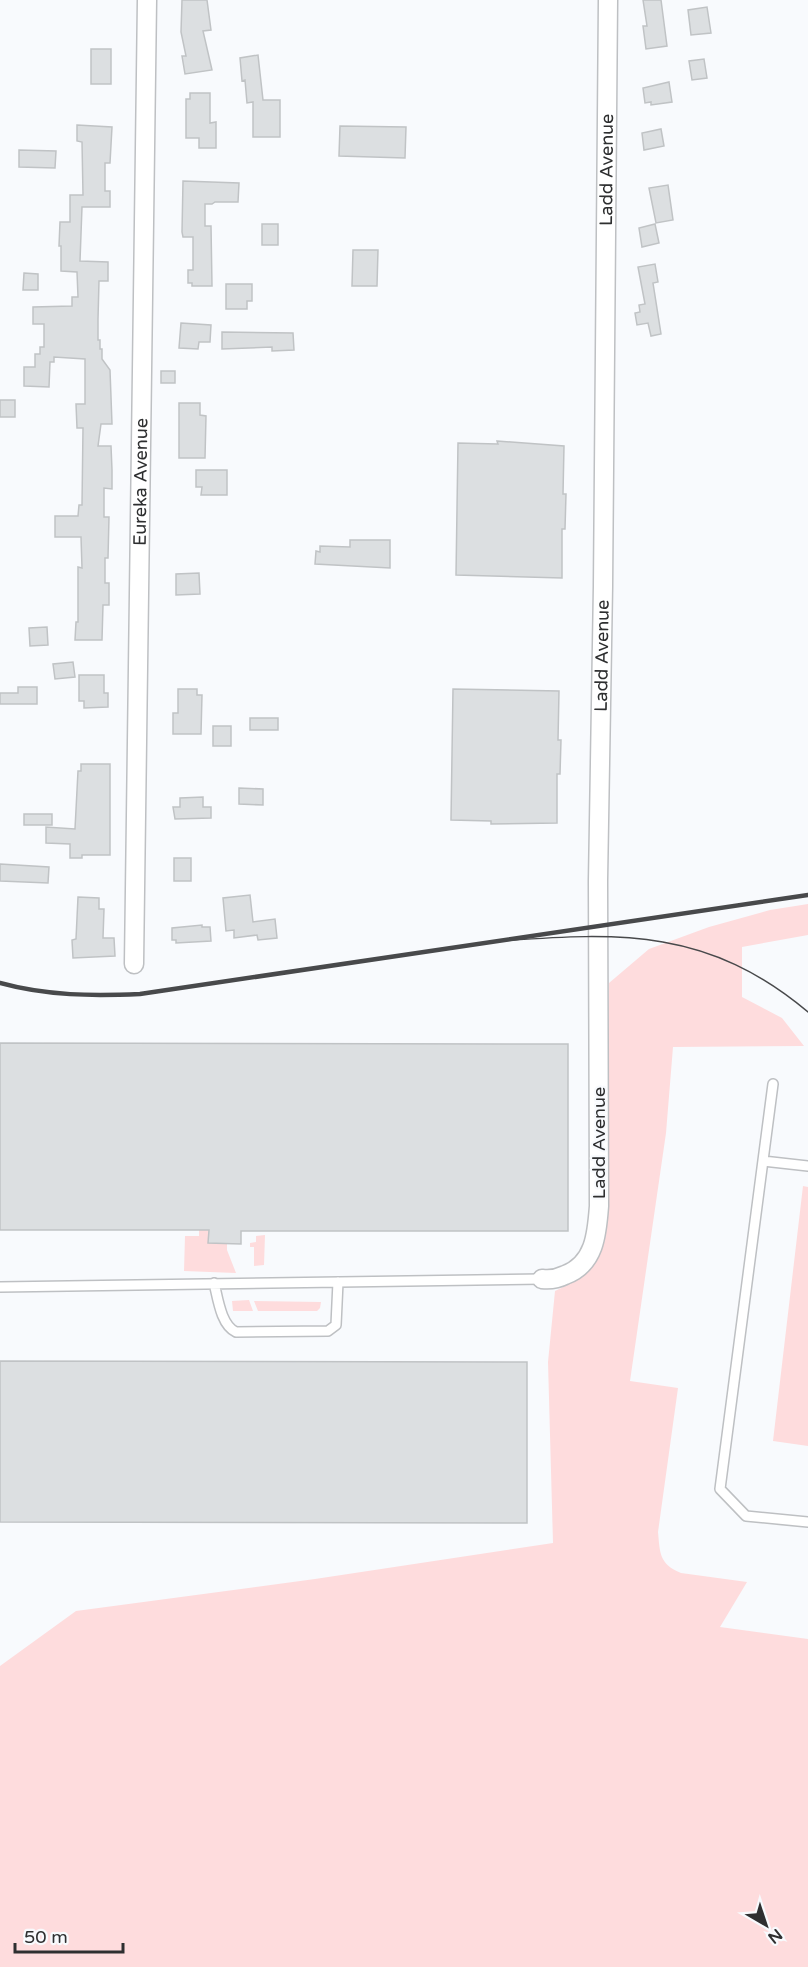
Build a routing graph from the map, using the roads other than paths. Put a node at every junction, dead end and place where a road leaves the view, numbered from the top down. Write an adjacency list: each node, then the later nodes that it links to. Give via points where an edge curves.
1 (147, 0): 3 (street, Eureka Avenue)
2 (608, 0): 7 (street, Ladd Avenue, via 598,1215 597,1232 586,1260 569,1274)
3 (134, 964)
4 (773, 1084): 5 (lane)
5 (763, 1161): 6 (lane); 11 (lane, via 720,1489 746,1516)
6 (808, 1166)
7 (542, 1279): 8 (lane)
8 (338, 1282): 9 (lane); 9 (lane, via 336,1325 328,1331 233,1331 222,1313)
9 (214, 1283): 10 (lane)
10 (0, 1287)
11 (808, 1522)

